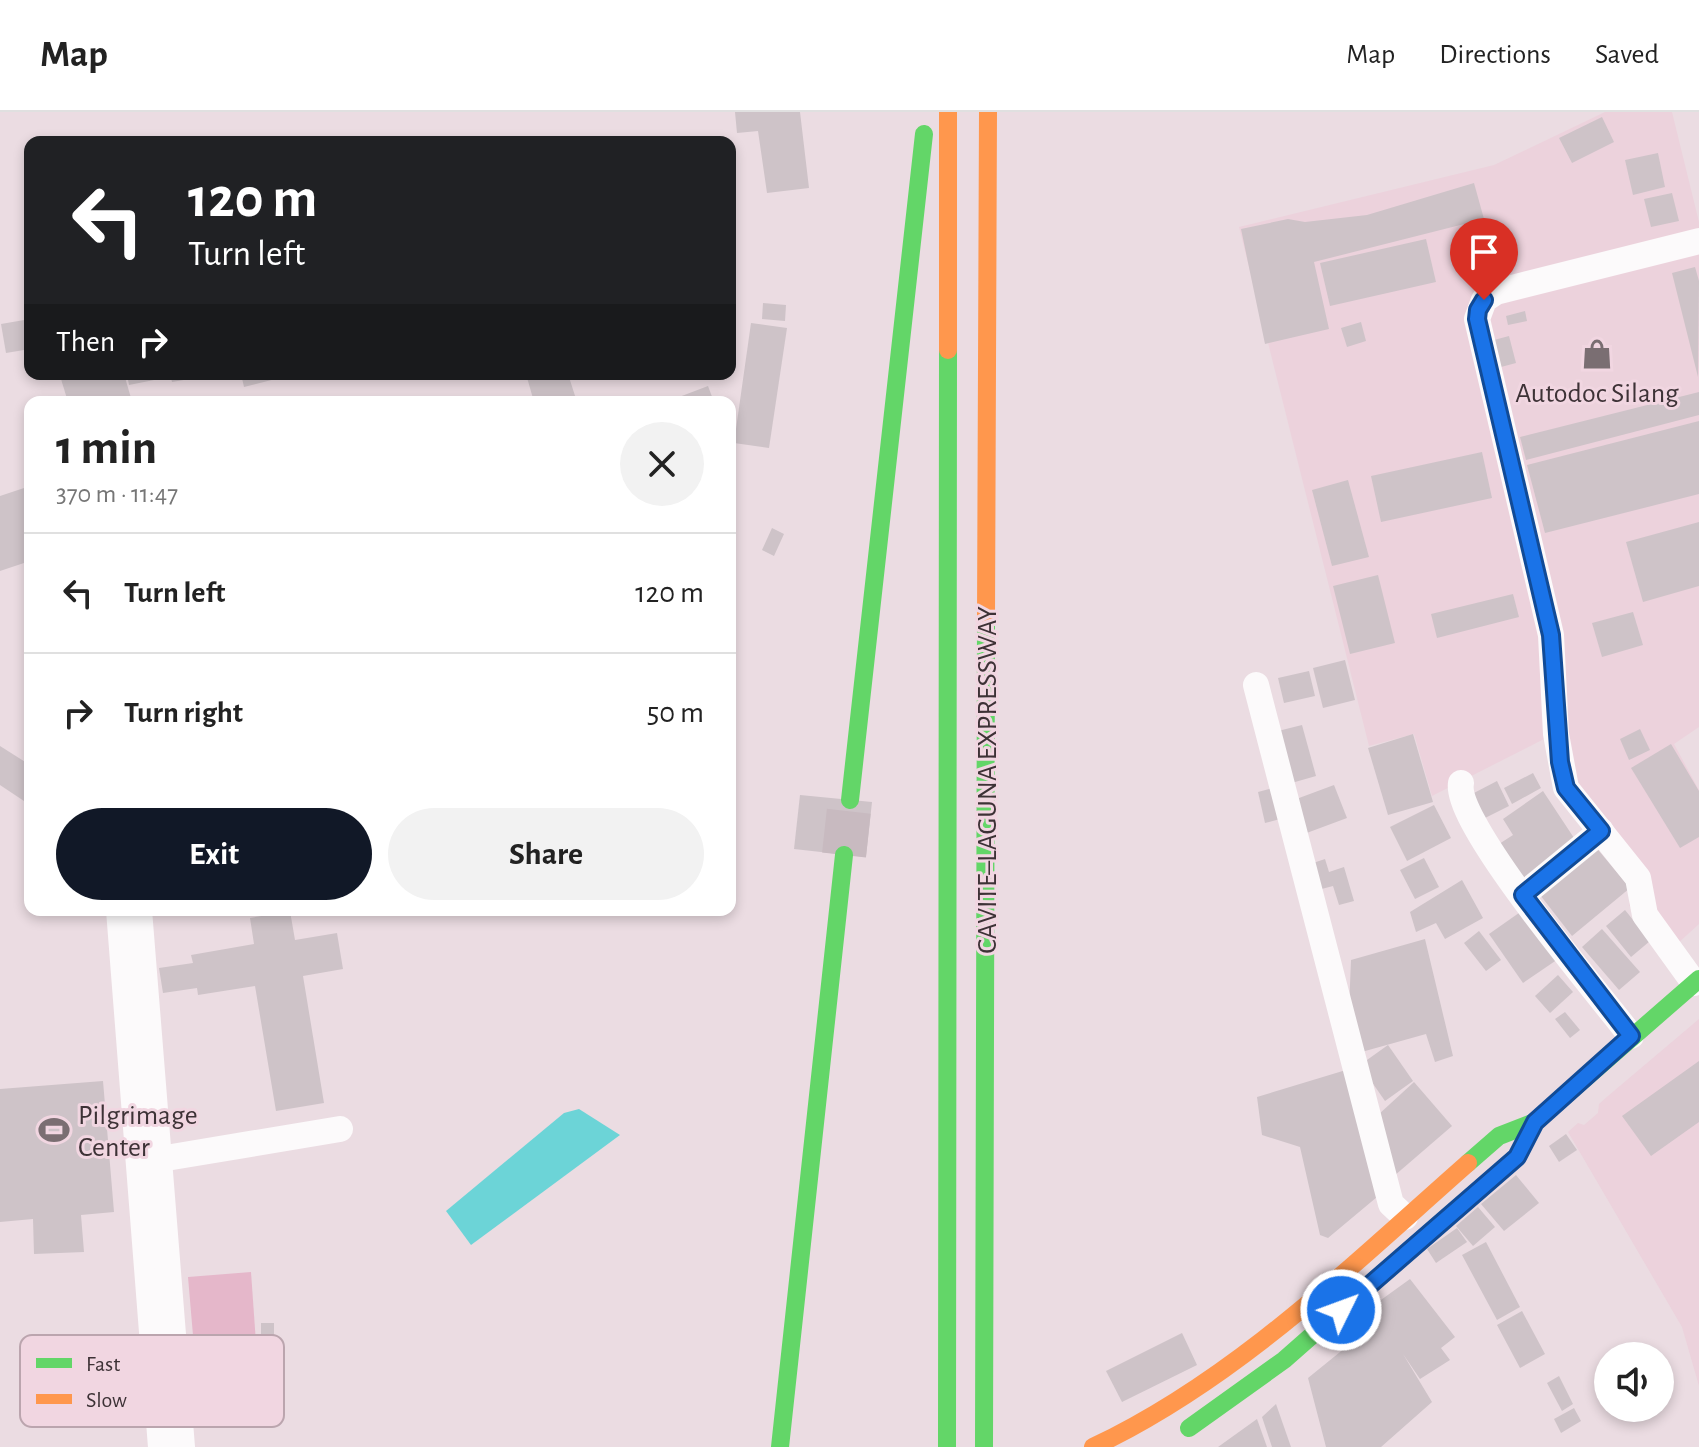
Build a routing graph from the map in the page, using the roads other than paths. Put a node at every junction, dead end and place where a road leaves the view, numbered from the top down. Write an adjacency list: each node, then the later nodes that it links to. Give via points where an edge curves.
1 (926, 112): 7 (main road)
2 (948, 112): 29 (main road, CAVITE–LAGUNA EXPRESSWAY)
3 (988, 112): 30 (main road, CAVITE–LAGUNA EXPRESSWAY)
4 (1699, 241): 8 (street, via 1496,292 1478,310 1551,635 1566,788)
5 (1256, 685): 19 (street, via 1391,1204)
6 (1461, 783): 10 (street, via 1461,801 1492,857)
7 (850, 800)
8 (1601, 831): 10 (street); 13 (street, via 1638,878 1645,915)
9 (844, 855): 28 (main road)
10 (1523, 895): 14 (street)
11 (120, 916): 18 (street)
12 (139, 916): 18 (street)
13 (1697, 982): 14 (main road)
14 (1631, 1036): 15 (main road)
15 (1535, 1122): 17 (main road); 19 (main road, via 1499,1136)
16 (340, 1129): 18 (street)
17 (1523, 1145)
18 (149, 1161): 21 (street); 22 (street)
19 (1405, 1217): 31 (main road, via 1202,1387)
20 (1385, 1271): 25 (main road, via 1284,1360)
21 (156, 1335)
22 (169, 1335)
23 (160, 1427): 26 (street)
24 (180, 1427): 27 (street)
25 (1167, 1442)
26 (161, 1447)
27 (182, 1447)
28 (780, 1447)
29 (947, 1447)
30 (984, 1447)
31 (1093, 1447)

